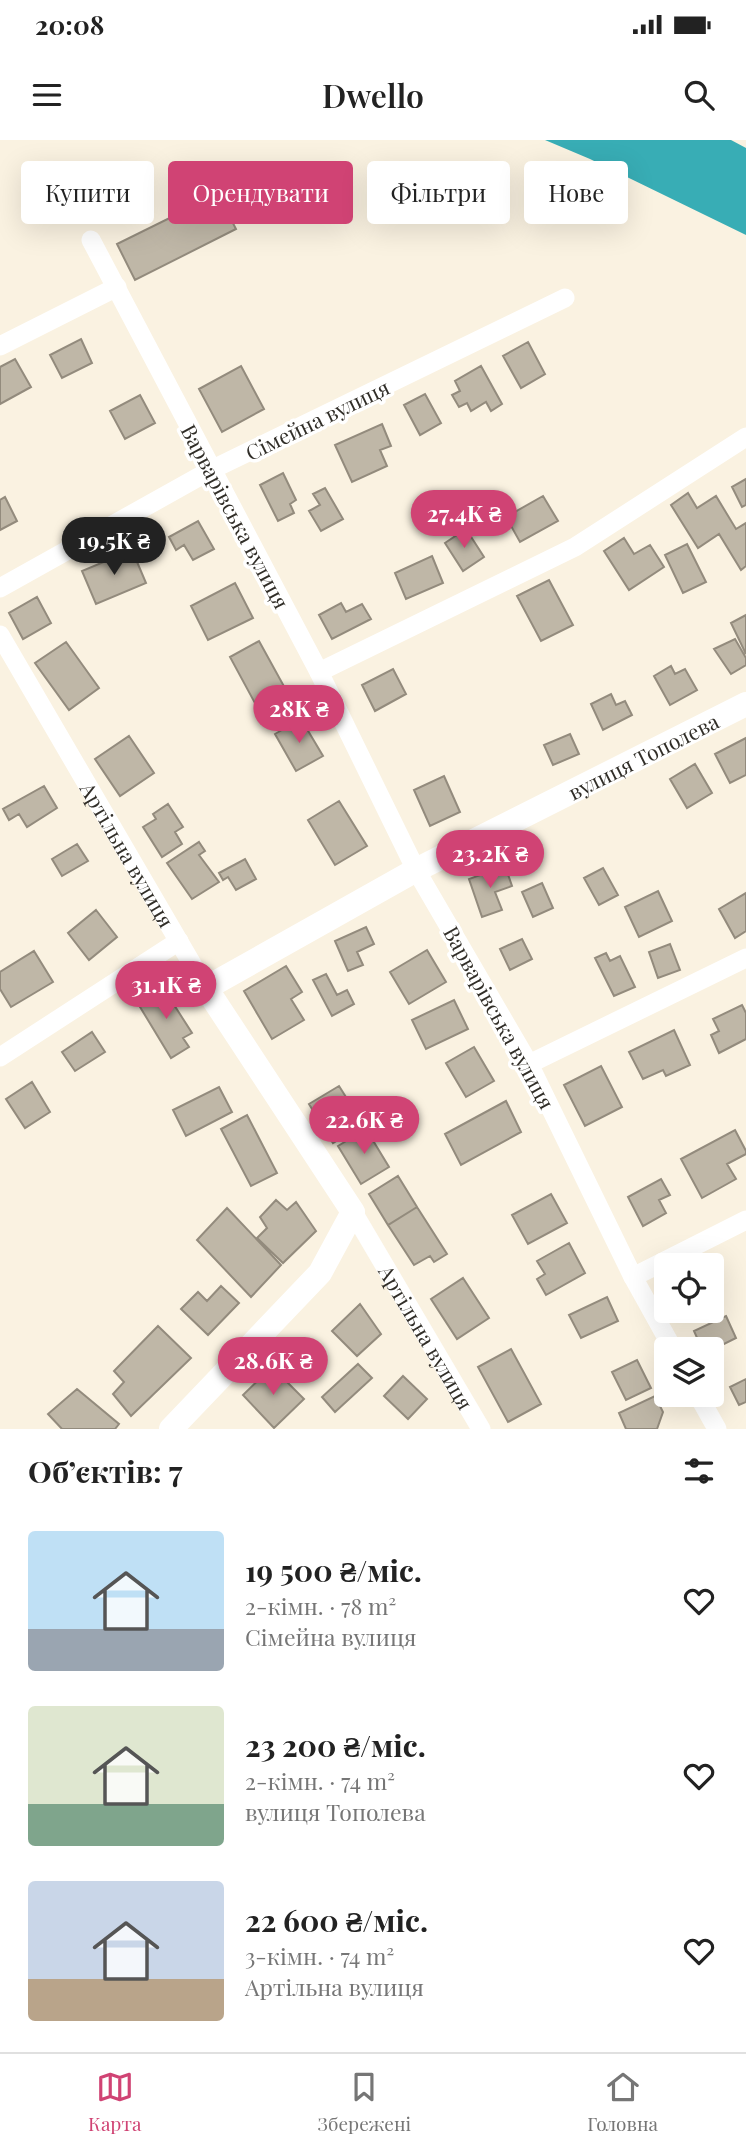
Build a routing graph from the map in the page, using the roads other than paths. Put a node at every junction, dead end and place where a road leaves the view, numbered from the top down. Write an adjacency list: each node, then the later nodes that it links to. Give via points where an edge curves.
1 (91, 240): 2 (street, Варварівська вулиця)
2 (117, 287): 4 (street); 6 (street, Варварівська вулиця)
3 (565, 298): 6 (street, Сімейна вулиця)
4 (0, 346)
5 (746, 437): 10 (street, via 575,547)
6 (211, 470): 7 (street, Сімейна вулиця); 10 (street, Варварівська вулиця)
7 (0, 588)
8 (0, 635): 9 (street, Артільна вулиця)
9 (7, 663): 13 (street, Артільна вулиця)
10 (319, 672): 12 (street, Варварівська вулиця)
11 (746, 704): 12 (street, вулиця Тополева)
12 (416, 870): 15 (street, вулиця Тополева); 17 (street, Варварівська вулиця)
13 (179, 941): 15 (street, Артільна вулиця); 16 (street)
14 (746, 958): 17 (street)
15 (206, 988): 18 (street, Артільна вулиця)
16 (0, 1057)
17 (530, 1063): 20 (street, Варварівська вулиця)
18 (352, 1212): 23 (street, via 320,1273); 24 (street, Артільна вулиця)
19 (746, 1220): 20 (street)
20 (634, 1277): 21 (street, Варварівська вулиця)
21 (666, 1337)
22 (705, 1407): 25 (street)
23 (171, 1429)
24 (481, 1429)
25 (717, 1429)

